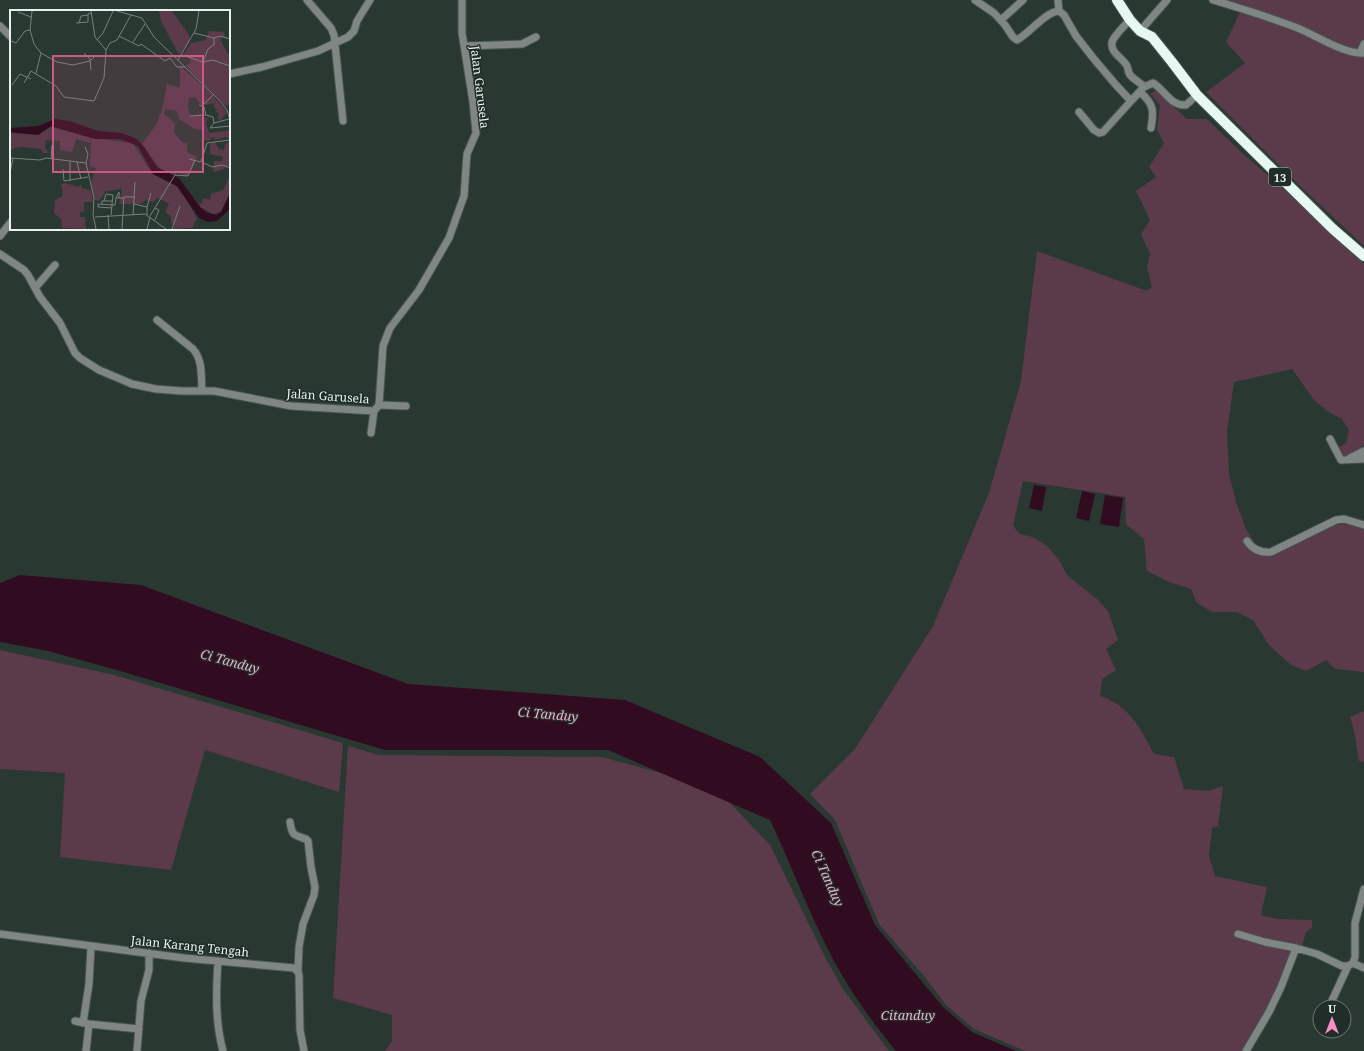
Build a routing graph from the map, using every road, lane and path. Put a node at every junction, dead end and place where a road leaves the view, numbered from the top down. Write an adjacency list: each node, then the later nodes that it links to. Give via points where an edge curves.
1 (307, 0): 17 (street, via 331,28)
2 (370, 0): 17 (street, via 351,34)
3 (462, 0): 19 (street, Jalan Garusela)
4 (975, 0): 11 (street)
5 (1023, 0): 11 (street)
6 (1058, 0): 10 (street)
7 (1117, 0): 12 (highway, 13)
8 (1167, 0): 14 (street)
9 (1213, 0): 20 (street, via 1296,27 1342,48)
10 (1059, 11): 11 (street, via 1051,13 1018,40); 24 (street, via 1094,60)
11 (1001, 20)
12 (1130, 20): 14 (highway, 13); 22 (street, via 1113,40 1112,46 1126,65 1128,74 1140,82)
13 (0, 26): 15 (street)
14 (1140, 31): 23 (highway, 13, via 1152,37)
15 (10, 36)
16 (536, 37): 19 (street, via 517,45)
17 (334, 44): 21 (street, via 318,51); 26 (street)
18 (1364, 44): 20 (street)
19 (464, 46): 37 (street, Jalan Garusela, via 476,133 467,154 464,196 449,238 419,290 394,321 385,338)
20 (1362, 53)
21 (230, 74)
22 (1142, 89): 23 (street, via 1155,84 1169,99 1181,105 1186,105); 24 (street); 27 (street, via 1153,108)
23 (1197, 95): 31 (highway, 13, via 1333,229)
24 (1131, 101): 25 (street, via 1100,133 1094,130)
25 (1079, 112)
26 (343, 120)
27 (1151, 128)
28 (10, 223): 29 (street)
29 (0, 236)
30 (0, 254): 33 (street, Jalan Garusela, via 24,270)
31 (1364, 256)
32 (55, 265): 33 (street)
33 (34, 288): 35 (street, Jalan Garusela, via 60,323 75,353 99,370 132,384 156,389)
34 (157, 320): 35 (street, via 197,353 200,358)
35 (202, 391): 37 (street, Jalan Garusela, via 291,406)
36 (406, 406): 37 (street)
37 (377, 408): 38 (street)
38 (371, 433)
39 (1330, 439): 42 (street)
40 (1364, 452): 42 (street)
41 (1364, 459): 42 (street)
42 (1341, 460)
43 (1364, 525): 44 (street, via 1344,519 1336,520 1265,553 1251,547)
44 (1247, 541)
45 (290, 822): 55 (street, via 293,834 308,841 315,887 299,947)
46 (1364, 889): 53 (street, via 1355,923 1355,957)
47 (0, 934): 49 (street, Jalan Karang Tengah)
48 (1238, 934): 50 (street)
49 (91, 947): 51 (street, Jalan Karang Tengah); 58 (street)
50 (1296, 948): 53 (street, via 1317,954 1342,966); 64 (street, via 1269,1012)
51 (149, 953): 52 (street, Jalan Karang Tengah); 59 (street, via 149,970 142,996)
52 (218, 961): 55 (street, Jalan Karang Tengah, via 291,968); 62 (street, via 216,1007)
53 (1350, 964): 54 (street); 56 (street)
54 (1364, 968)
55 (298, 972): 63 (street, via 300,1030)
56 (1333, 999)
57 (76, 1021): 58 (street)
58 (86, 1023): 59 (street); 60 (street)
59 (139, 1029): 61 (street)
60 (86, 1051)
61 (136, 1051)
62 (223, 1051)
63 (304, 1051)
64 (1246, 1051)

